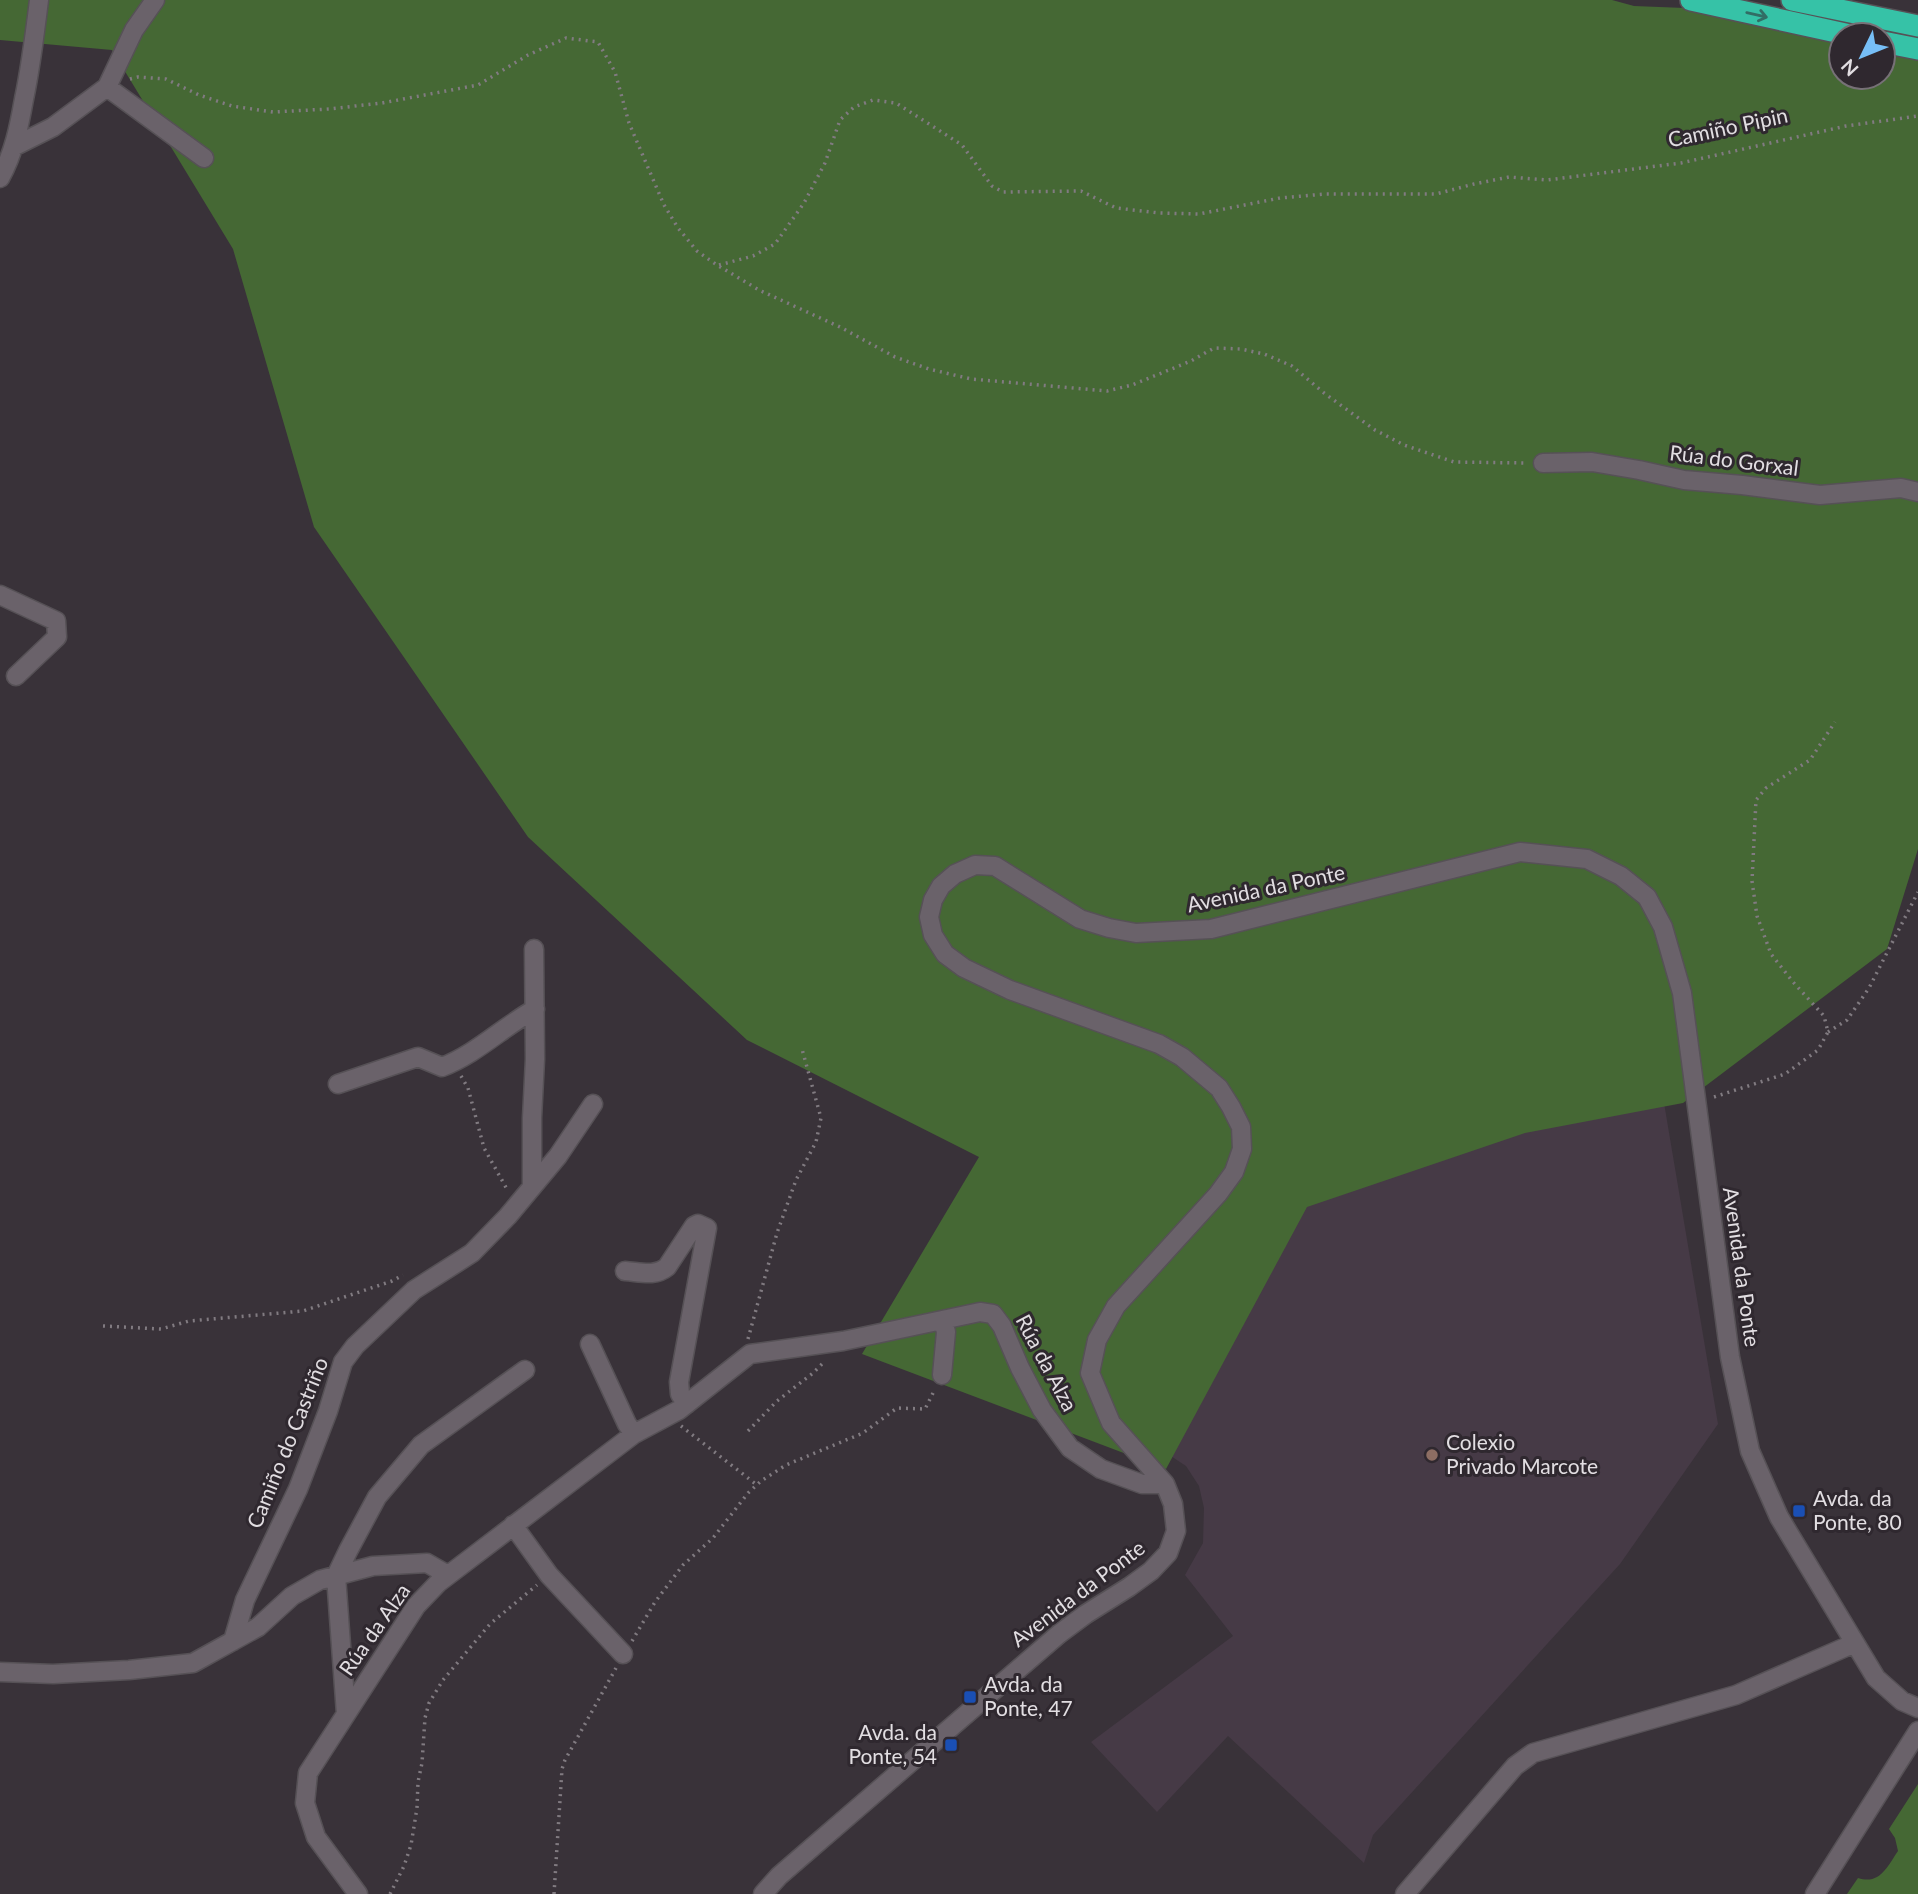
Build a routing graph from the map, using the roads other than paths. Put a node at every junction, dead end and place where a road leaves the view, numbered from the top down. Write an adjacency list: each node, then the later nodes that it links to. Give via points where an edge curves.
1 (39, 0): 10 (street)
2 (155, 0): 9 (street, via 134,30)
3 (1691, 0): 6 (highway, one-way to 6)
4 (1793, 0): 5 (highway)
5 (1918, 26)
6 (1827, 30)
7 (1897, 45): 8 (highway)
8 (1918, 49)
9 (107, 87): 10 (street, via 53,127); 11 (street)
10 (15, 146): 12 (street)
11 (204, 158)
12 (4, 171)
13 (1544, 463): 14 (street, Rúa do Gorxal, via 1592,462 1684,480 1820,495 1901,488)
14 (1918, 492)
15 (0, 595): 16 (street, via 56,621 57,637)
16 (16, 676)
17 (534, 950): 18 (street)
18 (535, 1009): 19 (street, via 453,1063 442,1067 418,1057); 21 (street)
19 (338, 1084)
20 (593, 1104): 21 (street, Camiño do Castriño)
21 (532, 1186): 33 (street, Camiño do Castriño, via 472,1253 414,1290 343,1362 298,1489 245,1600)
22 (625, 1271): 27 (street, via 662,1272 694,1226 707,1228 679,1382)
23 (943, 1320): 26 (street); 27 (street, Rúa da Alza, via 834,1343 750,1354); 29 (street, Rúa da Alza, via 981,1311 993,1314 1042,1410 1070,1448 1101,1469 1142,1484)
24 (590, 1344): 28 (street)
25 (525, 1370): 32 (street, via 421,1445 377,1497)
26 (942, 1375)
27 (687, 1404): 28 (street, Rúa da Alza)
28 (634, 1434): 30 (street, Rúa da Alza)
29 (1165, 1484): 34 (street, Avenida da Ponte, via 1111,1423 1090,1373 1097,1340 1116,1306 1234,1172 1242,1149 1241,1127 1219,1088 1182,1057 1159,1044 1010,990 945,954 929,917 940,886 975,865 995,866 1080,919 1136,933 1211,929 1520,852 1587,859 1621,876 1647,897 1663,927 1682,993 1730,1357 1750,1451 1779,1517); 41 (street, Avenida da Ponte, via 1176,1531 1160,1562 1029,1659 789,1867)
30 (513, 1525): 31 (street, Rúa da Alza); 35 (street, via 549,1575)
31 (448, 1575): 32 (street, via 427,1563 373,1566); 38 (street, Rúa da Alza, via 416,1605)
32 (336, 1576): 33 (street, via 292,1596 258,1627); 38 (street, Rúa da Alza)
33 (233, 1641): 36 (street, via 192,1663 52,1674)
34 (1855, 1643): 37 (street, Avenida da Ponte, via 1876,1678 1902,1701); 42 (street, via 1736,1695 1533,1753 1515,1766)
35 (624, 1654)
36 (0, 1672)
37 (1918, 1708)
38 (346, 1714): 40 (street, Rúa da Alza, via 308,1773 305,1803 316,1837)
39 (1918, 1731): 43 (street)
40 (358, 1894)
41 (764, 1894)
42 (1405, 1894)
43 (1815, 1894)

